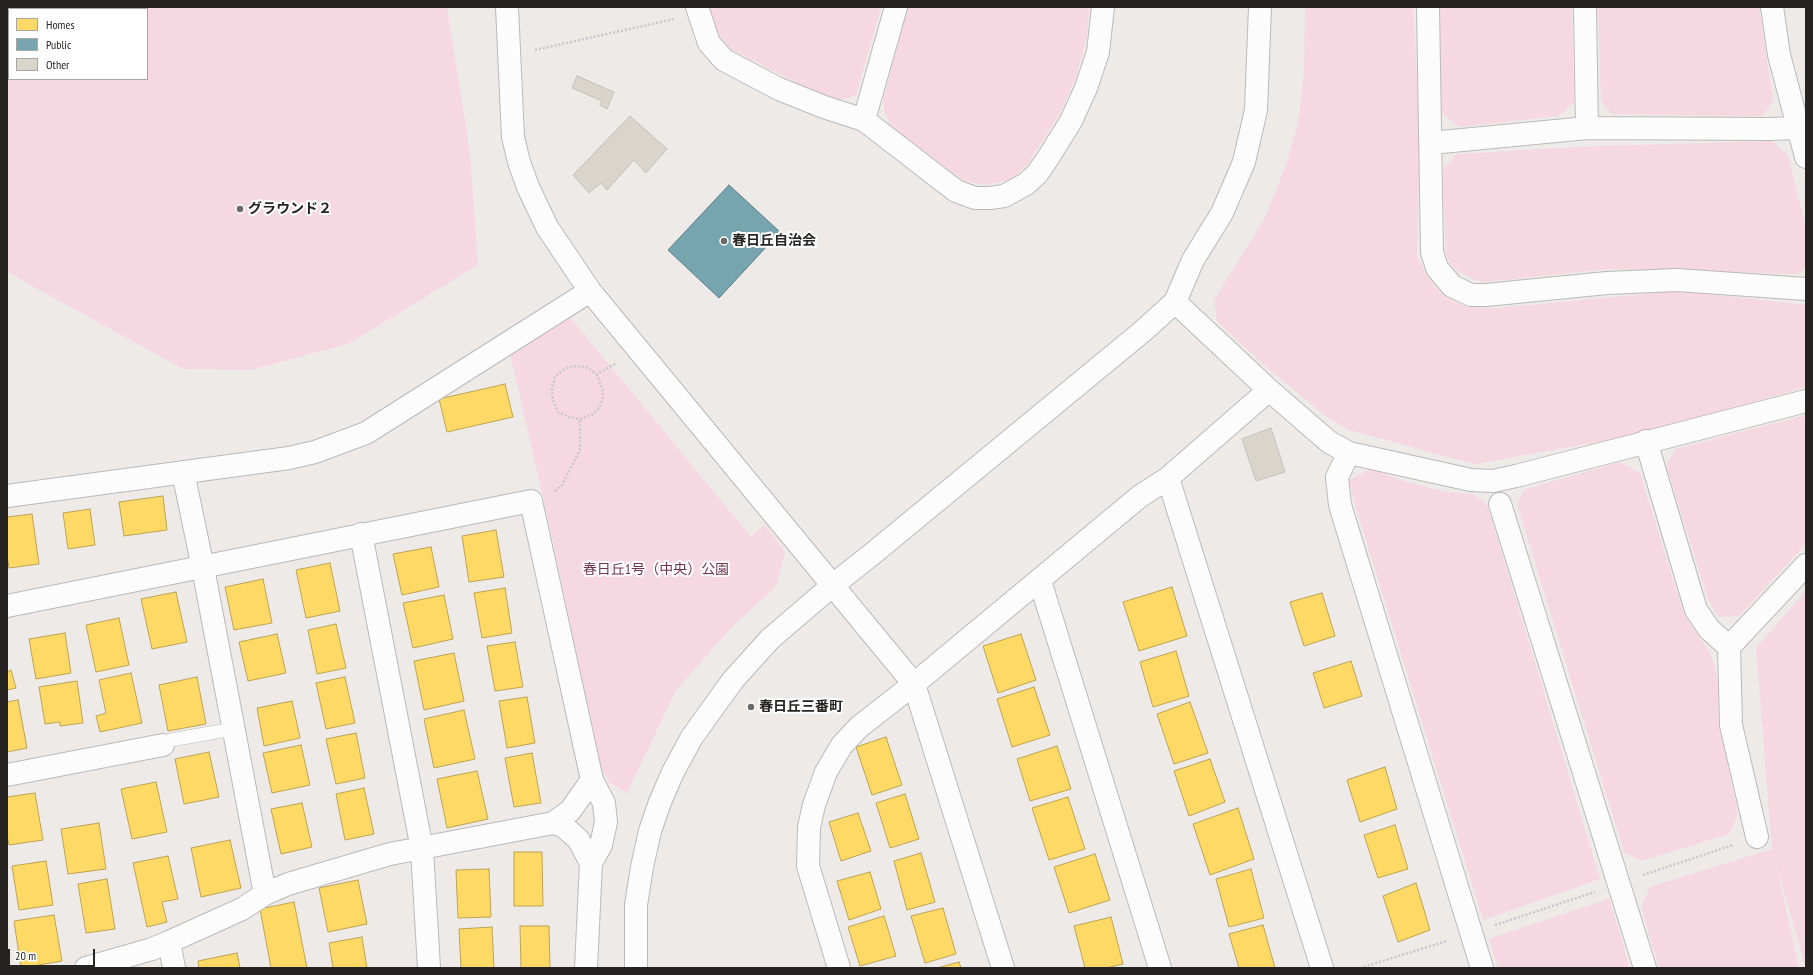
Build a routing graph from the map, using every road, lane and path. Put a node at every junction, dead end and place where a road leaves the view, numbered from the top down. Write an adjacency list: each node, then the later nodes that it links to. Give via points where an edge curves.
1 (507, 7): 16 (street, via 513,137 519,162 548,227)
2 (896, 7): 10 (street)
3 (1103, 7): 10 (street, via 1098,52 1071,121 1037,174 1014,192 1004,196 975,198 956,191)
4 (1260, 7): 17 (street, via 1256,110 1244,162 1222,213 1193,260)
5 (1428, 7): 13 (street)
6 (1585, 7): 11 (street)
7 (1772, 7): 12 (street, via 1779,55)
8 (697, 10): 9 (path); 10 (street, via 709,43 724,60 778,88)
9 (530, 51)
10 (864, 120)
11 (1587, 128): 12 (street); 13 (street)
12 (1799, 128): 14 (street)
13 (1431, 143): 15 (street, via 1432,252 1437,268 1452,286 1471,294 1496,295 1607,283 1677,280)
14 (1806, 157)
15 (1806, 289)
16 (590, 291): 25 (street, via 366,433 302,455); 34 (street)
17 (1176, 302): 20 (street); 34 (street)
18 (622, 359): 19 (path)
19 (597, 374): 22 (path, via 603,392 602,401 593,414); 22 (path, via 586,367 574,366 563,370 555,377 552,388 553,400 558,412)
20 (1269, 390): 24 (street, via 1329,442); 26 (street)
21 (1806, 401): 23 (street)
22 (580, 419): 28 (path, via 580,450 562,485 549,495)
23 (1646, 441): 24 (street, via 1493,481 1471,480); 36 (street, via 1696,610 1709,629)
24 (1349, 453): 48 (street, via 1337,477 1340,505)
25 (183, 472): 27 (street); 32 (street)
26 (1168, 478): 33 (street, via 1139,497); 58 (street)
27 (7, 496)
28 (531, 501): 30 (street); 41 (street)
29 (1500, 504): 46 (street)
30 (361, 534): 32 (street); 44 (street)
31 (1806, 565): 36 (street)
32 (203, 568): 35 (street); 38 (street)
33 (1040, 581): 37 (street); 57 (street)
34 (833, 585): 37 (street); 54 (street, via 770,639 733,680 692,737 673,772 650,831 642,867 636,904)
35 (7, 606)
36 (1729, 647): 43 (street, via 1731,724)
37 (914, 684): 55 (street, via 859,727 842,745 826,772 814,805 809,827 808,866); 56 (street)
38 (233, 729): 39 (lane, via 171,740); 47 (street)
39 (162, 745): 40 (street)
40 (7, 775)
41 (592, 780): 42 (street, via 570,811); 45 (street, via 604,803 606,822 600,845)
42 (553, 823): 44 (street); 45 (street, via 563,826 578,839)
43 (1757, 837): 46 (path)
44 (422, 848): 47 (street, via 390,854 288,884); 52 (street)
45 (591, 863): 53 (street)
46 (1620, 883): 48 (path); 61 (street)
47 (265, 894): 49 (street, via 242,909)
48 (1472, 933): 59 (path); 60 (street)
49 (169, 942): 50 (street); 51 (street)
50 (86, 968)
51 (174, 968)
52 (429, 968)
53 (586, 968)
54 (636, 968)
55 (839, 968)
56 (1003, 968)
57 (1160, 968)
58 (1322, 968)
59 (1360, 968)
60 (1482, 968)
61 (1645, 968)

